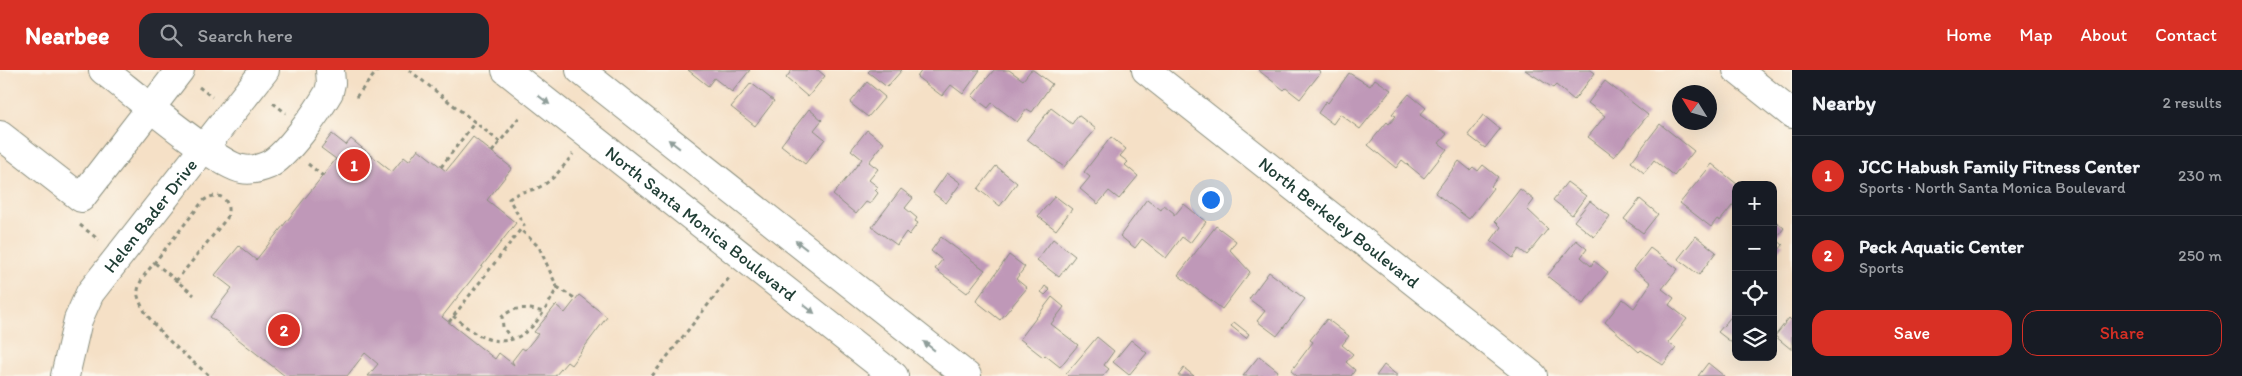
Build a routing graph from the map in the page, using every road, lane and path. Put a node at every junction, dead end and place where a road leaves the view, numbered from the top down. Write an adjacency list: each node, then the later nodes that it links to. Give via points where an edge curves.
1 (103, 70): 13 (street)
2 (180, 70): 13 (street)
3 (265, 70): 20 (street, Helen Bader Drive)
4 (330, 70): 20 (street, via 329,92 277,160 261,168 242,170)
5 (378, 70): 12 (path)
6 (409, 70): 17 (path)
7 (506, 70): 40 (street, North Santa Monica Boulevard, one-way to 40)
8 (580, 70): 41 (street, one-way to 8)
9 (1146, 70): 42 (street, North Berkeley Boulevard)
10 (1737, 70): 15 (street)
11 (267, 97): 16 (path)
12 (355, 98)
13 (151, 107): 18 (street, via 81,198); 20 (street)
14 (524, 111): 19 (path)
15 (1792, 114)
16 (288, 115)
17 (475, 122): 19 (path); 24 (path)
18 (0, 135)
19 (500, 142): 21 (path)
20 (203, 147): 37 (street, Helen Bader Drive, via 90,293 78,320)
21 (492, 152)
22 (575, 152): 26 (path, via 551,180 520,191 509,199 524,225)
23 (305, 162): 25 (path)
24 (441, 167)
25 (323, 176)
26 (520, 230): 30 (path, via 539,247); 34 (path)
27 (155, 263): 29 (path); 29 (path, via 203,201 209,196 224,198 228,205 227,218); 38 (path, via 138,287 138,296 179,350)
28 (732, 276): 39 (path)
29 (176, 281): 31 (path)
30 (557, 287): 32 (path); 33 (path)
31 (194, 295)
32 (576, 299)
33 (544, 312): 36 (path, via 522,336); 36 (path, via 528,308 509,310 502,317 502,322)
34 (453, 316): 35 (path); 36 (path, via 476,334 499,341)
35 (448, 322)
36 (512, 340)
37 (66, 376)
38 (210, 376)
39 (652, 376)
40 (894, 376)
41 (967, 376)
42 (1533, 376)

